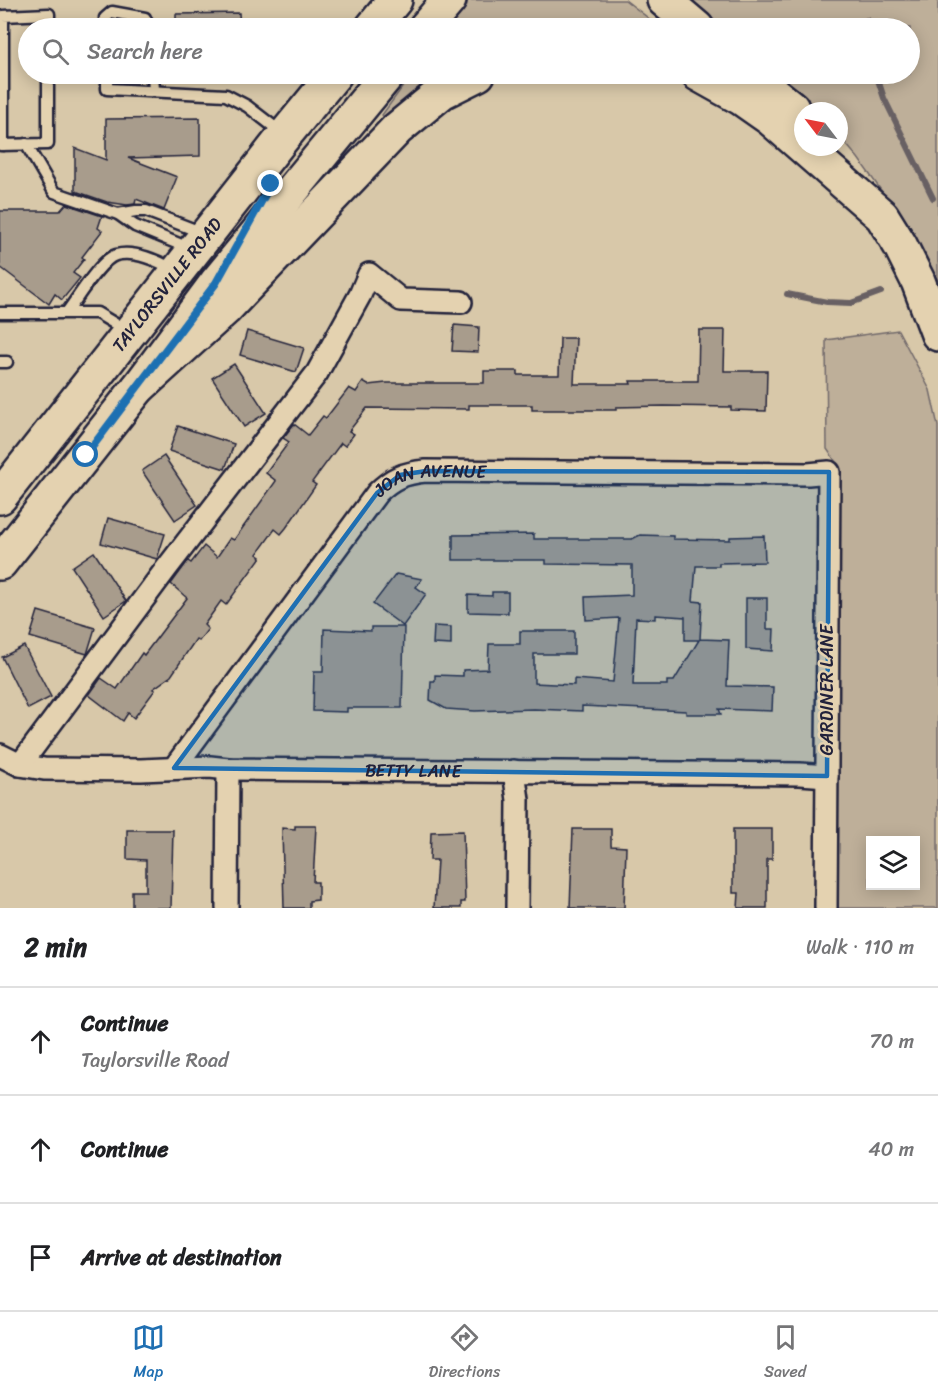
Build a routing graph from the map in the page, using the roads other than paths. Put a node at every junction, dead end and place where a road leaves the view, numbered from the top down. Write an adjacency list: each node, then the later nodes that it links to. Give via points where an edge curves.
1 (395, 0): 7 (main road)
2 (449, 0): 8 (main road)
3 (664, 0): 9 (main road)
4 (49, 18): 22 (lane, via 49,14 3,16)
5 (105, 18): 6 (lane, via 112,12)
6 (145, 18)
7 (380, 18)
8 (434, 18)
9 (685, 18)
10 (48, 84): 21 (lane, via 48,144)
11 (107, 84): 18 (lane, via 107,89)
12 (154, 84): 18 (lane)
13 (327, 84): 20 (main road, TAYLORSVILLE ROAD)
14 (380, 84): 27 (main road, TAYLORSVILLE ROAD)
15 (458, 84): 33 (main road, via 442,92 397,129 225,309)
16 (716, 84): 24 (main road, via 771,119)
17 (761, 84): 19 (main road)
18 (154, 91): 20 (lane, via 226,95 247,106)
19 (794, 112)
20 (283, 137): 26 (main road, TAYLORSVILLE ROAD); 27 (main road, via 286,160)
21 (26, 144): 22 (lane); 25 (lane, via 54,192)
22 (2, 145)
23 (831, 156): 24 (main road)
24 (850, 190): 32 (main road, via 882,216 900,245)
25 (118, 214): 26 (lane, via 135,226); 26 (lane, via 146,211)
26 (193, 252): 29 (lane, via 159,260 115,255); 31 (main road, TAYLORSVILLE ROAD)
27 (216, 283): 33 (main road, TAYLORSVILLE ROAD)
28 (461, 303): 38 (street, via 401,300 369,274 317,373)
29 (67, 312): 30 (lane); 31 (lane, via 97,313)
30 (0, 313)
31 (129, 333): 35 (main road, TAYLORSVILLE ROAD)
32 (938, 334)
33 (138, 388): 36 (main road, TAYLORSVILLE ROAD)
34 (829, 472): 39 (street, JOAN AVENUE, via 426,471 400,475 377,493); 42 (street, GARDINER LANE)
35 (0, 497)
36 (0, 562)
37 (0, 755): 38 (street, BETTY LANE)
38 (20, 765): 39 (street, BETTY LANE, via 67,770)
39 (174, 768): 40 (street, BETTY LANE)
40 (228, 770): 41 (street, BETTY LANE); 43 (street)
41 (514, 771): 42 (street, BETTY LANE); 44 (street, via 518,800)
42 (827, 776): 45 (street, GARDINER LANE)
43 (227, 908)
44 (517, 908)
45 (826, 908)

